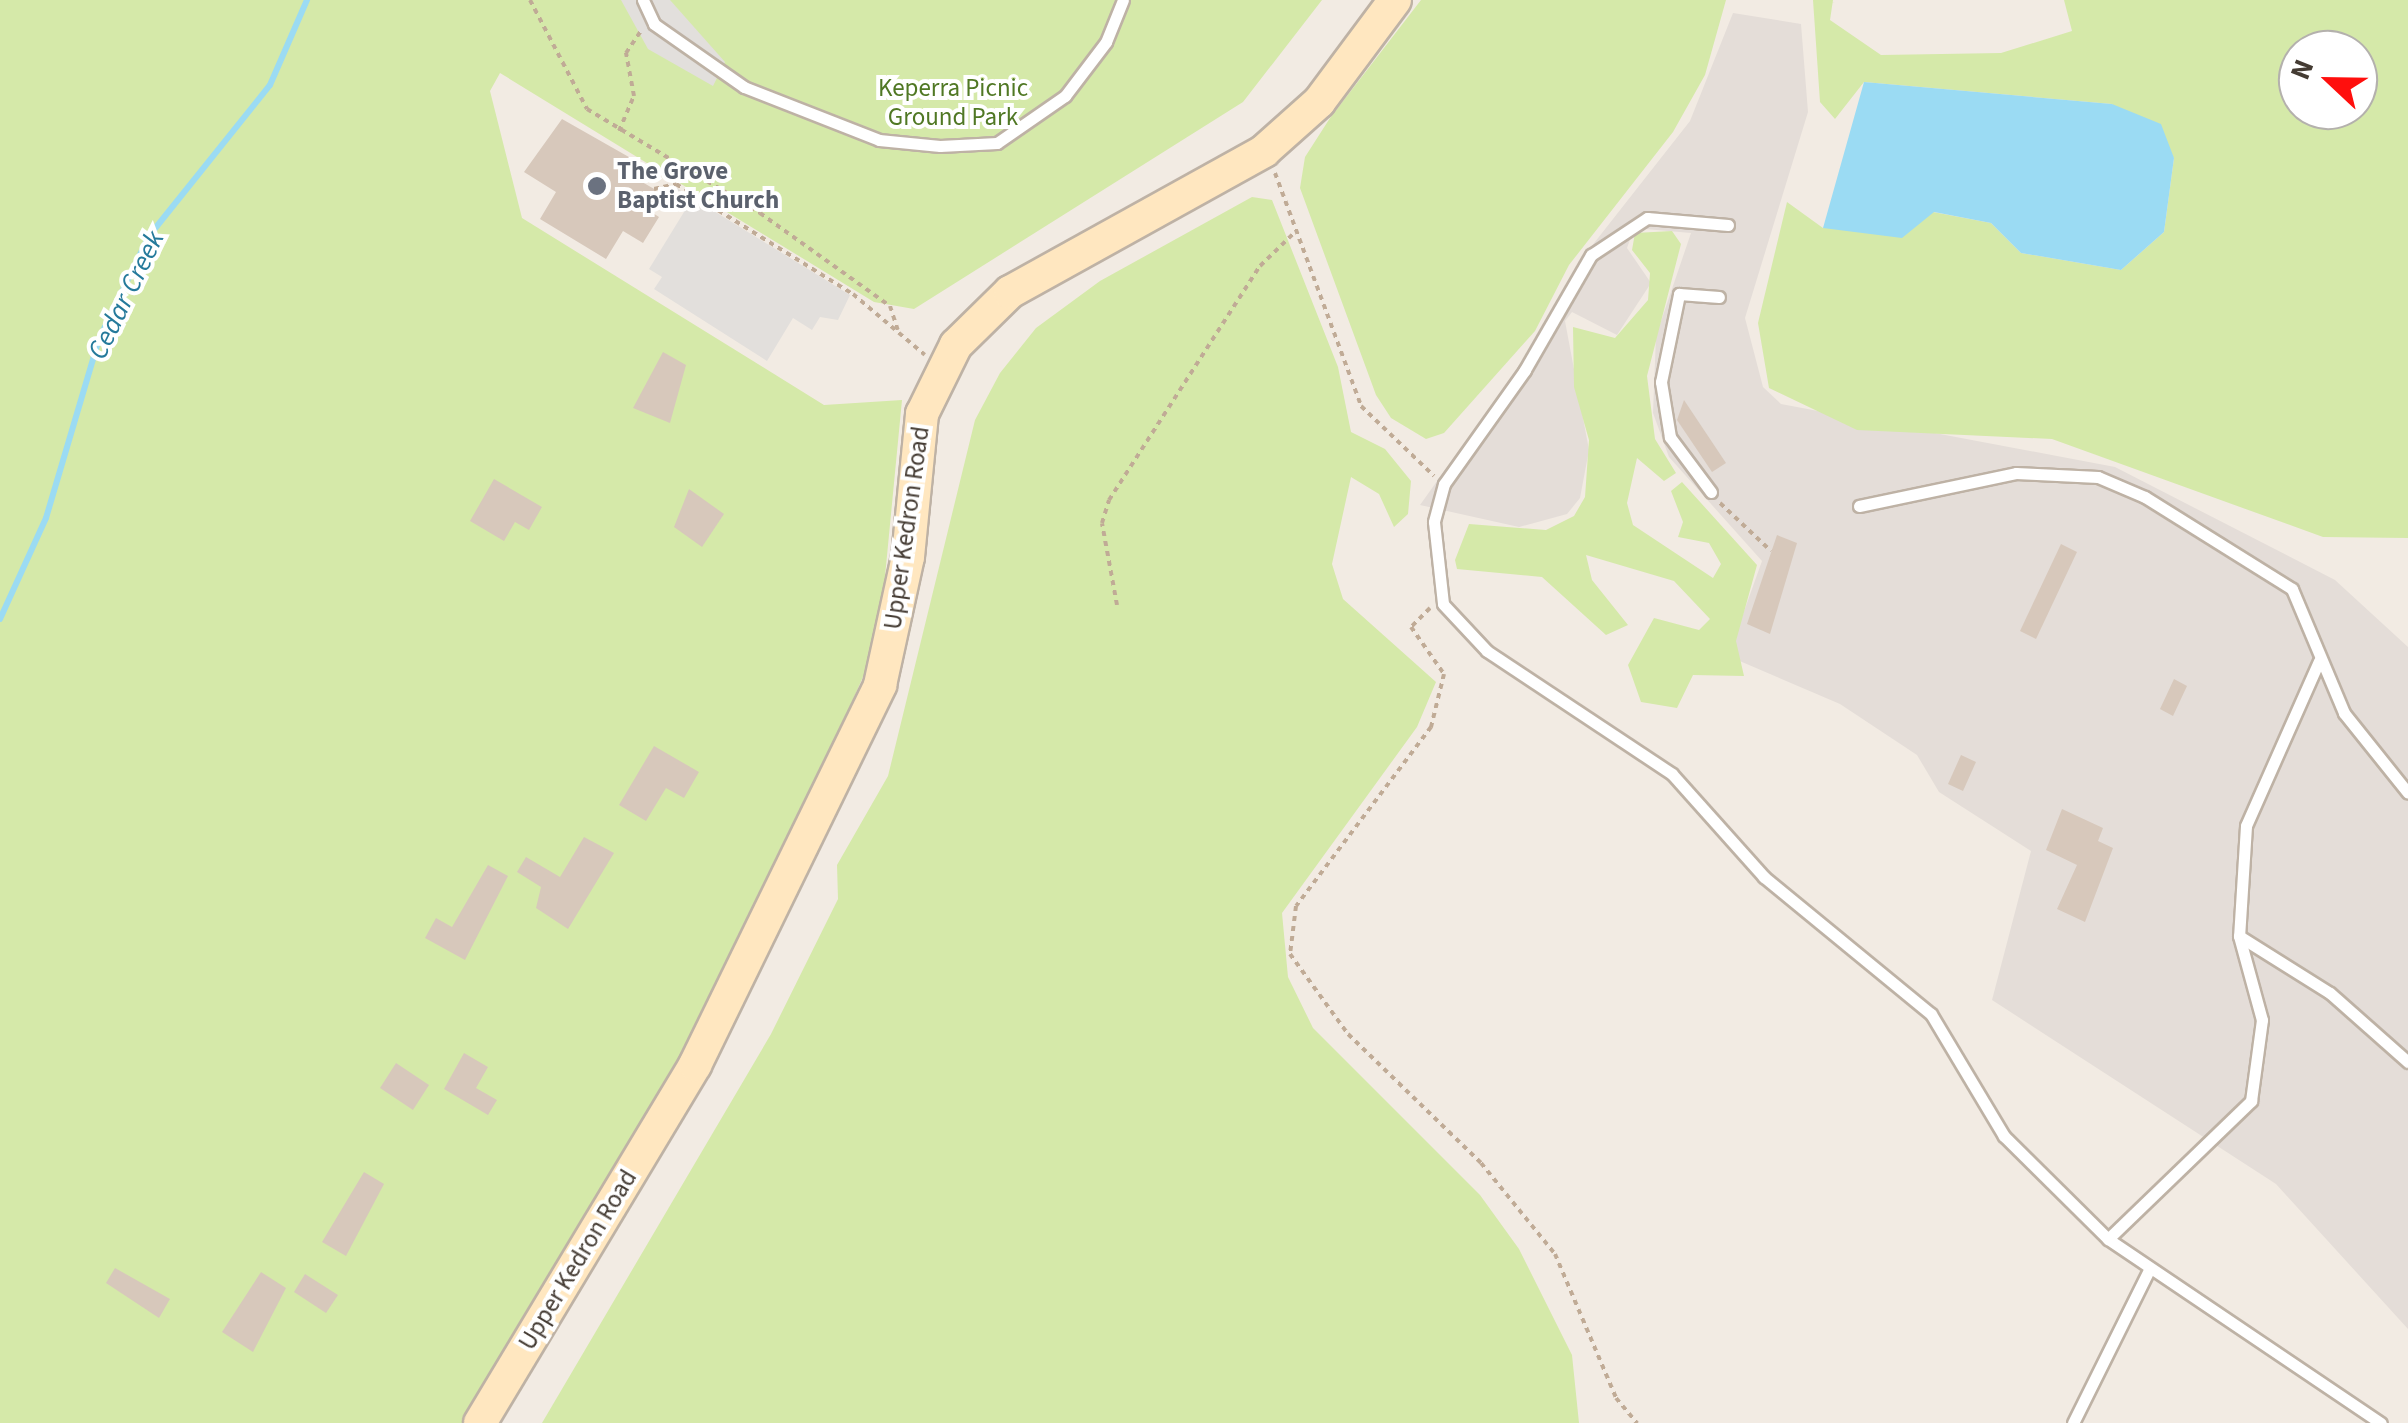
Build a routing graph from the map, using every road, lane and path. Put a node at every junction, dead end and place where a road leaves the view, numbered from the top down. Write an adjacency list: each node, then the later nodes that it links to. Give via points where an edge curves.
1 (530, 0): 6 (path, via 587,109)
2 (643, 0): 5 (lane)
3 (1122, 0): 5 (lane, via 1065,96 997,144 879,140 744,87)
4 (1395, 0): 7 (main road, Upper Kedron Road, via 1318,102)
5 (654, 24): 6 (path, via 632,36 626,53 634,96)
6 (619, 131): 12 (path, via 857,282 898,314)
7 (1264, 151): 10 (path); 26 (main road, Upper Kedron Road, via 1010,292 943,366 922,414 900,606 866,717 696,1065)
8 (654, 189): 12 (path, via 676,184)
9 (1728, 225): 14 (lane, via 1664,216 1614,232)
10 (1296, 232): 14 (path, via 1338,326 1361,406); 19 (path, via 1260,266 1109,500 1102,522)
11 (1719, 298): 15 (lane, via 1679,294 1661,382 1670,437)
12 (898, 330): 13 (path)
13 (926, 356)
14 (1444, 484): 18 (lane, via 1434,522)
15 (1711, 492): 17 (path)
16 (1859, 506): 20 (lane, via 2016,472 2098,476 2268,567 2304,609)
17 (1771, 551)
18 (1442, 604): 24 (lane, via 1487,650 1672,774 1764,877 1931,1014 2004,1136); 27 (path, via 1420,610 1411,627 1444,674 1431,727 1296,906 1290,954 1348,1034 1481,1163 1547,1243 1596,1335 1616,1398)
19 (1117, 606)
20 (2319, 661): 21 (lane, via 2344,713); 22 (lane, via 2246,826)
21 (2408, 792)
22 (2239, 936): 23 (lane, via 2330,993); 24 (lane, via 2263,1036 2250,1101)
23 (2408, 1062)
24 (2108, 1239): 25 (lane)
25 (2148, 1272): 28 (lane); 29 (lane)
26 (480, 1423)
27 (1637, 1423)
28 (2073, 1423)
29 (2382, 1423)

